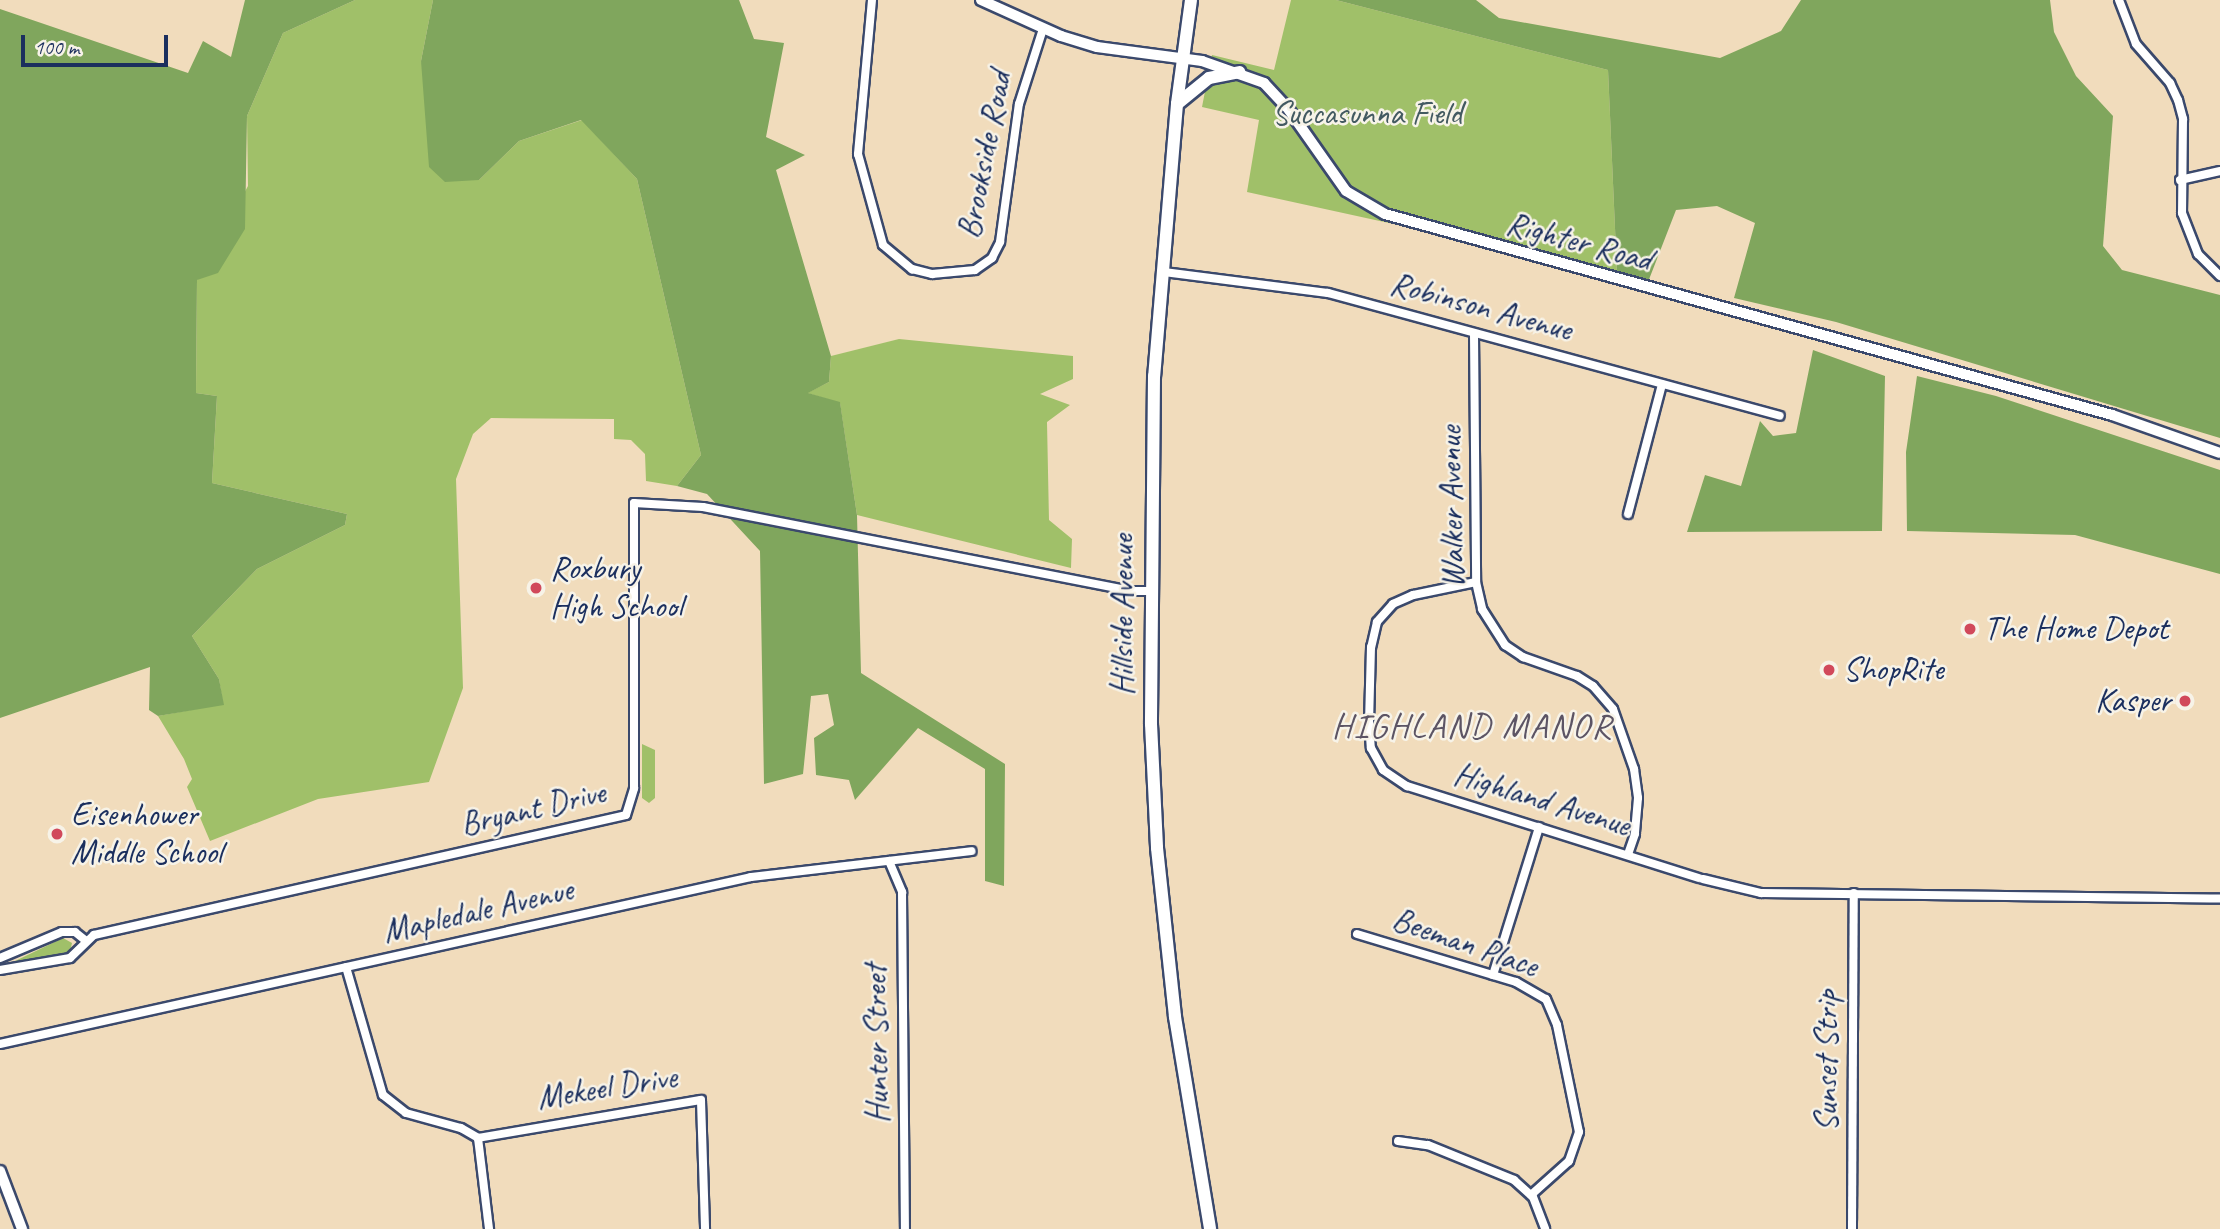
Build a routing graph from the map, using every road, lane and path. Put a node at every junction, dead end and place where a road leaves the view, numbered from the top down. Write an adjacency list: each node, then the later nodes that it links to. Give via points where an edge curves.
1 (872, 0): 5 (street, Brookside Road, via 858,154 883,245 912,269 932,274 975,270 992,258 1000,242 1019,104)
2 (981, 0): 5 (street, Righter Road)
3 (1191, 0): 6 (main road, Hillside Avenue)
4 (2119, 0): 10 (street, via 2136,44 2170,83 2178,100 2183,119)
5 (1043, 29): 6 (street, Righter Road, via 1097,47)
6 (1184, 59): 7 (street, Righter Road); 8 (main road, Hillside Avenue)
7 (1239, 72): 8 (main road, via 1209,78); 16 (street, Righter Road, via 1264,83 1279,97 1346,191 1385,214 2112,415)
8 (1177, 104): 11 (main road, Hillside Avenue)
9 (2220, 171): 10 (street)
10 (2180, 180): 12 (street, via 2189,234 2198,254)
11 (1164, 272): 13 (street, Robinson Avenue, via 1328,293); 19 (main road, Hillside Avenue, via 1152,420)
12 (2220, 276)
13 (1474, 334): 14 (street, Robinson Avenue); 18 (street, Walker Avenue)
14 (1662, 384): 15 (street, Robinson Avenue); 17 (street)
15 (1780, 416)
16 (2220, 453)
17 (1628, 514)
18 (1476, 582): 20 (street, Highland Avenue, via 1413,595 1393,604 1377,622 1371,646 1371,748 1383,770 1398,783); 22 (street, Walker Avenue, via 1486,620 1505,645 1594,686 1613,709 1634,769 1638,798)
19 (1151, 591): 27 (street, Bryant Drive, via 1131,591 703,507 634,503 634,788 626,815); 41 (main road, Hillside Avenue, via 1151,724 1163,912 1189,1120)
20 (1538, 827): 22 (street, Highland Avenue); 31 (street)
21 (971, 851): 23 (street, Mapledale Avenue)
22 (1628, 854): 24 (street, Highland Avenue, via 1753,892)
23 (890, 861): 29 (street, Mapledale Avenue, via 751,877); 40 (street, Hunter Street, via 902,892)
24 (1854, 893): 25 (street, Highland Avenue); 43 (street, Sunset Strip)
25 (2220, 899)
26 (1357, 934): 31 (street, Beeman Place)
27 (85, 940): 28 (street, Bryant Drive, via 75,932 62,932); 30 (street, Bryant Drive, via 70,958)
28 (0, 958)
29 (346, 967): 32 (street, Mapledale Avenue); 33 (street, via 383,1095 406,1113)
30 (0, 970)
31 (1493, 975): 36 (street, Beeman Place, via 1546,999 1557,1025 1578,1117 1579,1132 1569,1161)
32 (0, 1044)
33 (478, 1138): 38 (street); 39 (street, Mekeel Drive, via 701,1100)
34 (1398, 1141): 36 (street, via 1428,1145 1501,1173)
35 (0, 1171): 37 (street)
36 (1531, 1195): 42 (street)
37 (22, 1229)
38 (489, 1229)
39 (705, 1229)
40 (905, 1229)
41 (1210, 1229)
42 (1545, 1229)
43 (1852, 1229)

